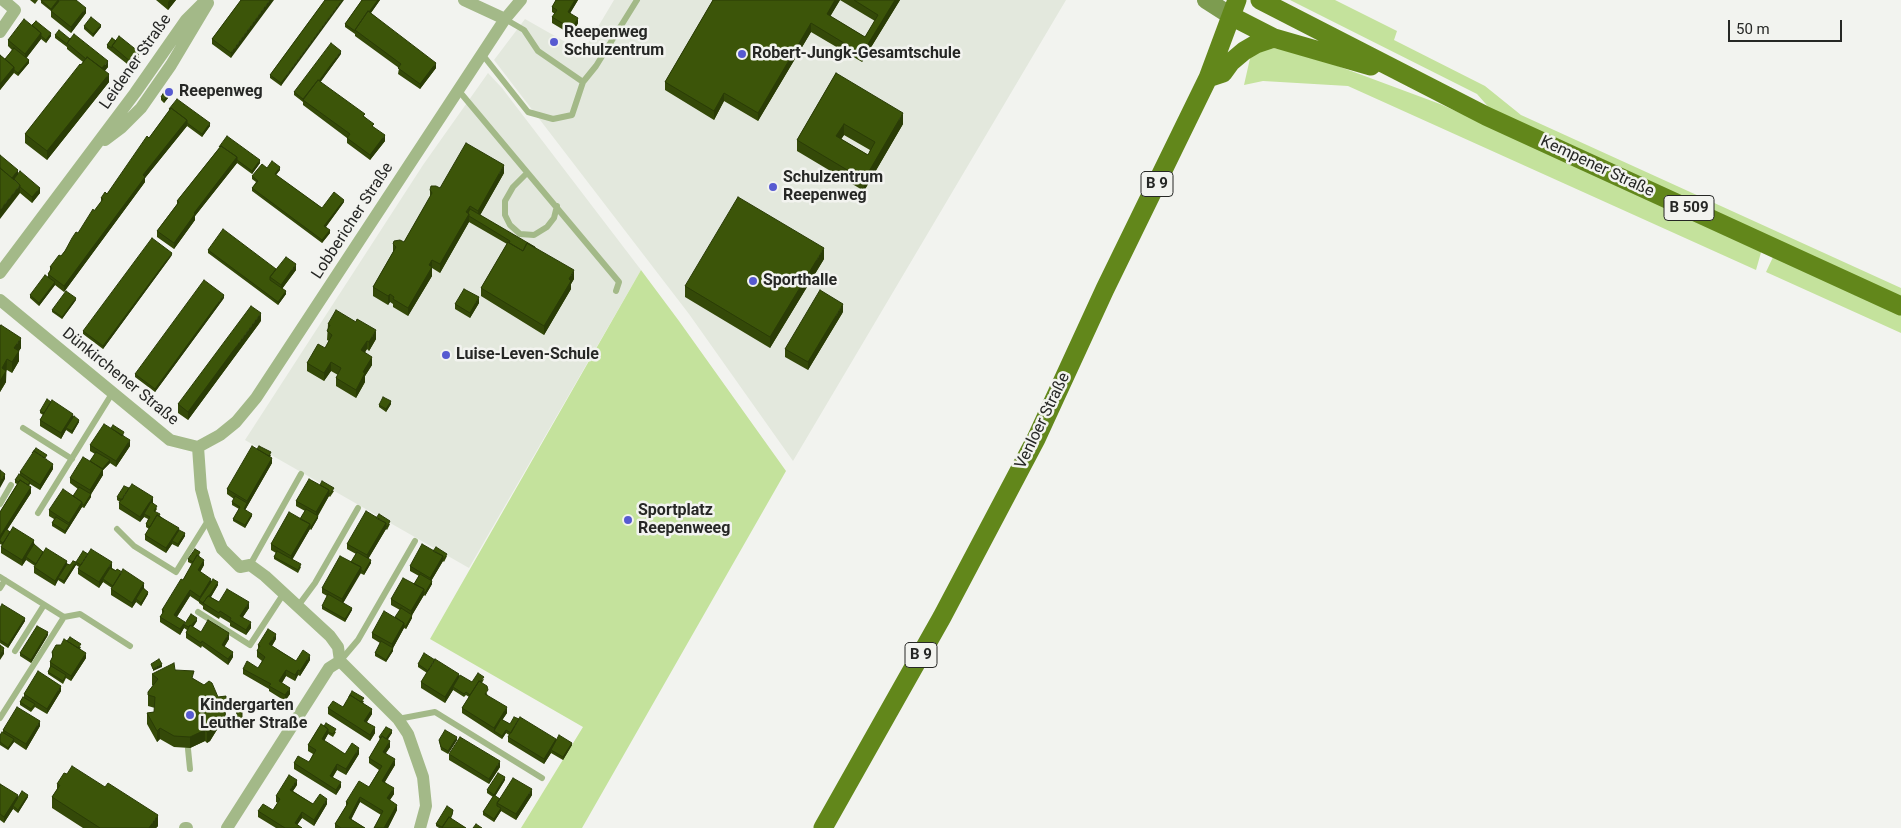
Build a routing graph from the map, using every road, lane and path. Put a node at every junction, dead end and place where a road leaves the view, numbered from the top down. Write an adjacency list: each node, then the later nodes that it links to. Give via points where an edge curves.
1 (2, 0): 11 (street, via 16,10)
2 (206, 0): 18 (street, Leidener Straße, via 186,20)
3 (210, 0): 18 (street, Leidener Straße, via 141,108)
4 (464, 0): 10 (street)
5 (521, 0): 10 (street, Lobbericher Straße)
6 (637, 0): 16 (lane, via 596,66)
7 (1206, 0): 9 (street)
8 (1260, 0): 14 (main road, Kempener Straße)
9 (1234, 8): 12 (main road, Kempener Straße); 15 (main road, Venloer Straße / B 9)
10 (505, 19): 13 (street, Lobbericher Straße); 16 (lane, via 524,30 538,51)
11 (0, 32)
12 (1274, 38): 14 (main road, Kempener Straße); 15 (main road, via 1244,51 1223,73)
13 (482, 54): 16 (lane, via 528,112 553,120 572,115); 17 (street, Lobbericher Straße)
14 (1404, 74): 24 (main road, Kempener Straße / B 509, via 1486,116)
15 (1208, 78): 55 (main road, Venloer Straße / B 9, via 1036,439 942,618)
16 (582, 82)
17 (459, 91): 19 (lane); 27 (street, Lobbericher Straße, via 256,398 236,422)
18 (97, 145): 21 (street, Leidener Straße)
19 (528, 173): 20 (lane); 20 (lane, via 513,187 505,201 505,215 510,225 520,234 534,235 547,228)
20 (557, 206): 22 (lane, via 619,282)
21 (0, 273)
22 (616, 291)
23 (0, 300): 25 (street, Dünkirchener Straße)
24 (1901, 306)
25 (113, 392): 27 (street, Dünkirchener Straße, via 170,440); 28 (lane)
26 (22, 428): 28 (lane)
27 (198, 447): 34 (street, via 201,489)
28 (72, 459): 33 (lane)
29 (302, 474): 37 (lane)
30 (11, 485): 31 (lane)
31 (0, 504)
32 (358, 508): 42 (lane)
33 (38, 513)
34 (209, 519): 35 (lane, via 176,572 134,546); 37 (street, via 222,549 240,567)
35 (117, 530)
36 (415, 541): 47 (lane, via 358,640)
37 (250, 565): 40 (street)
38 (2, 578): 39 (lane); 41 (lane)
39 (0, 588)
40 (284, 593): 42 (street); 43 (lane, via 250,645)
41 (44, 604): 44 (lane); 46 (lane)
42 (298, 606): 47 (street, via 330,636 338,647)
43 (198, 612)
44 (64, 617): 45 (lane, via 80,614); 48 (lane)
45 (130, 646)
46 (15, 651)
47 (340, 661): 49 (street); 53 (street, via 329,668)
48 (0, 718)
49 (398, 719): 52 (lane, via 435,712); 54 (street, via 408,734 423,777 426,806)
50 (188, 749): 51 (lane)
51 (190, 769)
52 (542, 778)
53 (228, 828)
54 (420, 828)
55 (823, 828)

